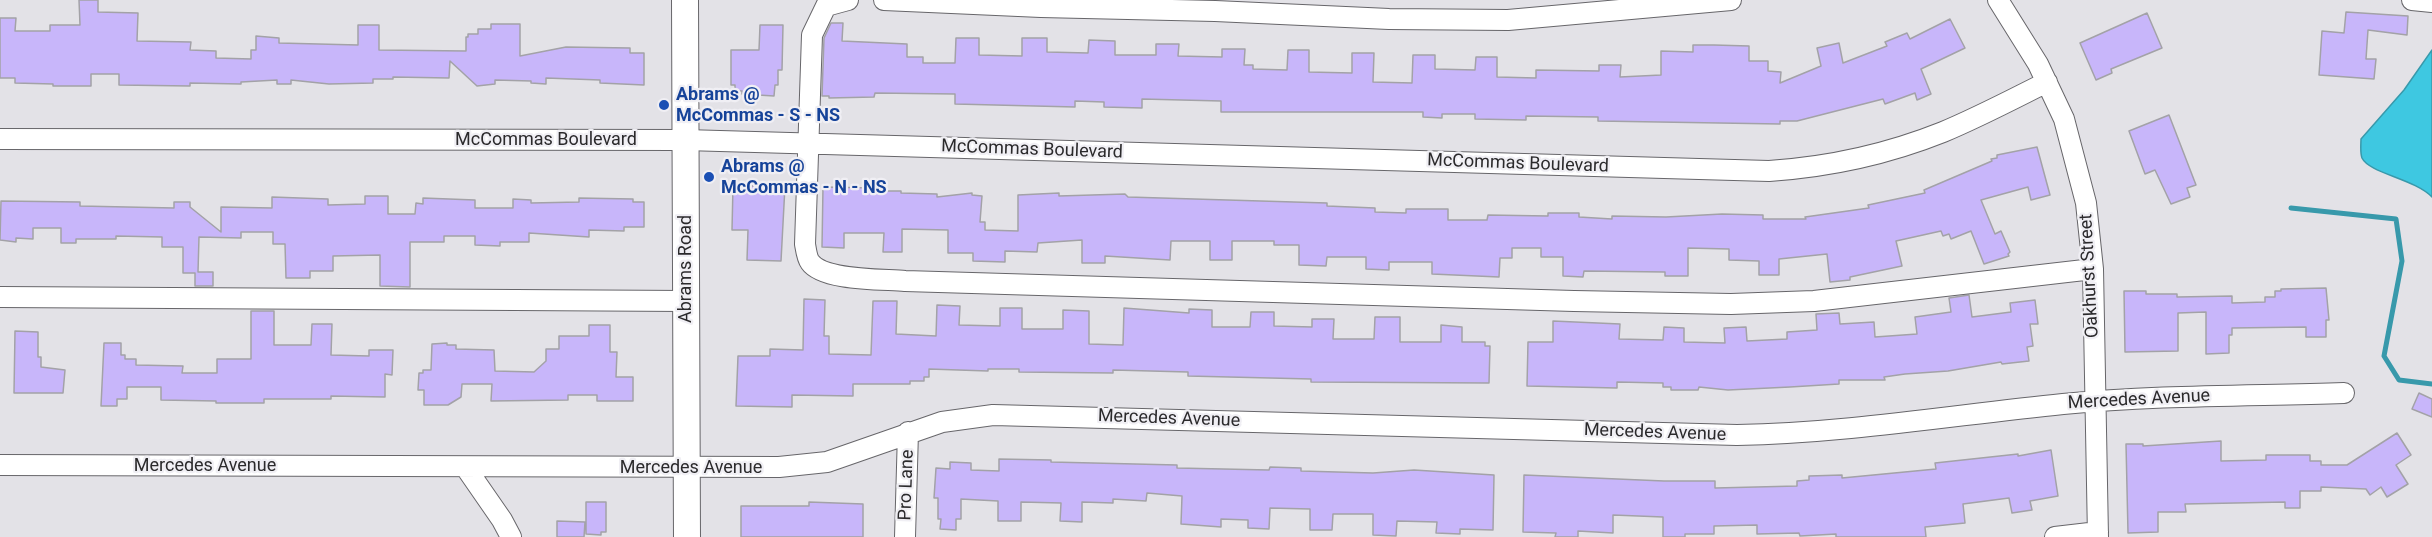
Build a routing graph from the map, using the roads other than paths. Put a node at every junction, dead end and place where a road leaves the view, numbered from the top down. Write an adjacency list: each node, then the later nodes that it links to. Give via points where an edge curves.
1 (685, 0): 10 (main road, Abrams Road)
2 (848, 0): 11 (street, via 826,6 812,35)
3 (884, 0): 4 (street, via 1389,20 1508,20)
4 (1731, 0)
5 (1998, 0): 8 (street, Oakhurst Street)
6 (2412, 0): 7 (street)
7 (2432, 2)
8 (2047, 82): 11 (street, McCommas Boulevard, via 1908,145 1838,163 1769,171); 12 (street, Oakhurst Street, via 2064,119 2086,203)
9 (0, 139): 10 (street, McCommas Boulevard)
10 (685, 140): 11 (street, McCommas Boulevard); 14 (main road, Abrams Road)
11 (808, 143): 12 (street, via 805,244 810,262 820,272 836,275 905,281 1731,304 1814,301)
12 (2093, 269): 16 (street, Oakhurst Street)
13 (0, 297): 14 (street)
14 (686, 301): 20 (main road, Abrams Road)
15 (2344, 393): 16 (street, Mercedes Avenue)
16 (2094, 402): 17 (street, Mercedes Avenue, via 1785,434 1034,415 967,418); 21 (street, Oakhurst Street)
17 (908, 432): 20 (street, Mercedes Avenue, via 828,462); 24 (street, Pro Lane)
18 (0, 465): 19 (street, Mercedes Avenue)
19 (466, 468): 20 (street, Mercedes Avenue); 22 (street)
20 (687, 468): 23 (main road, Abrams Road)
21 (2098, 534): 25 (street)
22 (511, 537)
23 (687, 537)
24 (905, 537)
25 (2055, 537)

